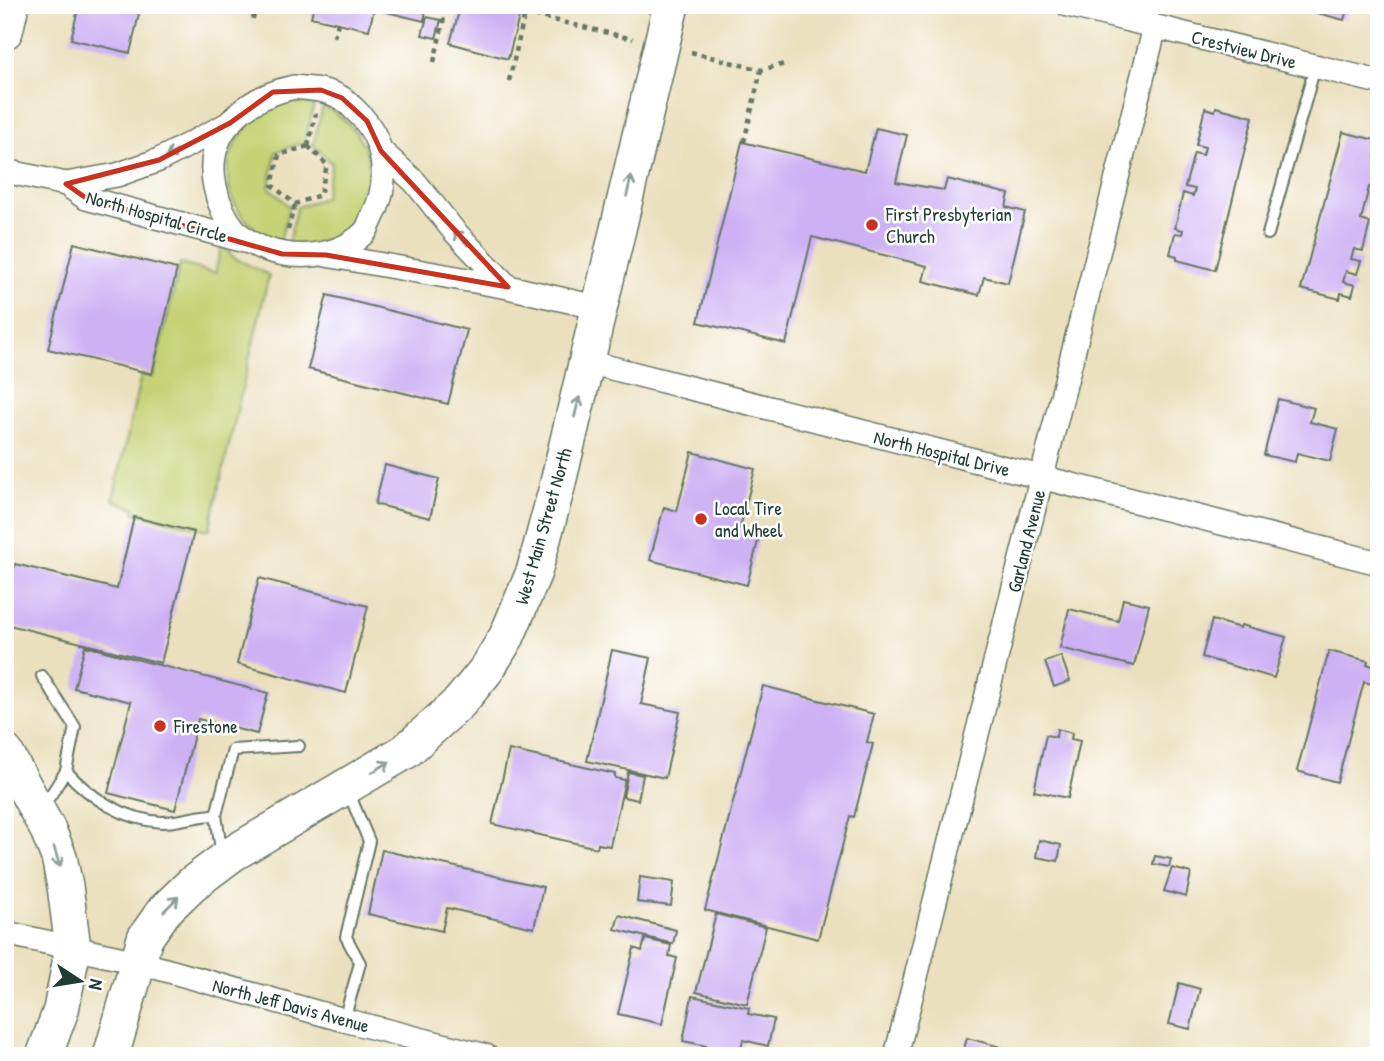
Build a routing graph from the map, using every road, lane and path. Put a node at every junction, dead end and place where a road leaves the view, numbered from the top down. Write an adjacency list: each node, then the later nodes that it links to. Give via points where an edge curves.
1 (11, 5): 11 (main road)
2 (256, 5): 9 (path)
3 (447, 5): 15 (path)
4 (527, 5): 7 (path)
5 (671, 5): 34 (main road, West Main Street North, one-way to 5)
6 (1068, 5): 8 (street, Crestview Drive)
7 (525, 13): 13 (path); 19 (path)
8 (1152, 16): 17 (street, Crestview Drive); 36 (street, Garland Avenue)
9 (253, 19)
10 (338, 23): 12 (path)
11 (5, 31)
12 (334, 37)
13 (645, 41)
14 (680, 50): 18 (path)
15 (434, 62)
16 (785, 64): 18 (path)
17 (1315, 67): 20 (street, Crestview Drive); 30 (lane)
18 (761, 70): 23 (path)
19 (509, 81)
20 (1379, 82)
21 (318, 103): 24 (path)
22 (230, 123): 25 (street, North Hospital Circle, via 248,105 273,92 321,90 342,98 367,121); 27 (street, North Hospital Circle, one-way to 27, via 159,160 117,175); 31 (street, North Hospital Circle, via 213,150 216,195 235,230)
23 (744, 142)
24 (308, 146): 28 (path, via 327,165 320,195); 28 (path, via 279,155 272,184)
25 (381, 151): 32 (street, North Hospital Circle, via 384,183 366,231); 33 (street, North Hospital Circle, one-way to 25, via 415,182)
26 (5, 171): 27 (street, North Hospital Circle)
27 (66, 184): 31 (street, North Hospital Circle, via 86,198)
28 (295, 204): 29 (path)
29 (287, 234)
30 (1268, 234)
31 (250, 242): 32 (street, North Hospital Circle, via 282,254)
32 (326, 255): 33 (street, North Hospital Circle)
33 (508, 288): 34 (street, North Hospital Circle)
34 (600, 308): 35 (main road, West Main Street North)
35 (588, 362): 36 (street, North Hospital Drive); 42 (main road, West Main Street North, one-way to 35, via 406,751 444,717 487,669 507,636 534,572)
36 (1041, 478): 37 (street, North Hospital Drive); 53 (street, Garland Avenue)
37 (1379, 563)
38 (42, 676): 41 (lane, via 75,727)
39 (299, 746): 44 (lane, via 233,750)
40 (5, 752): 43 (main road)
41 (66, 771): 43 (lane); 44 (lane, via 120,812 161,822)
42 (346, 787): 45 (main road, West Main Street North); 49 (lane, via 369,841 346,937 360,963)
43 (40, 812): 47 (main road, one-way to 47, via 59,857)
44 (216, 815): 45 (lane)
45 (227, 858): 48 (main road, West Main Street North, one-way to 45, via 145,938 164,911)
46 (5, 933): 47 (street, North Jeff Davis Avenue)
47 (73, 948): 48 (street, North Jeff Davis Avenue); 50 (main road, via 61,1010)
48 (137, 962): 49 (street, North Jeff Davis Avenue); 51 (main road, West Main Street North)
49 (344, 1020): 52 (street, North Jeff Davis Avenue)
50 (44, 1056)
51 (111, 1056)
52 (486, 1056)
53 (896, 1056)

